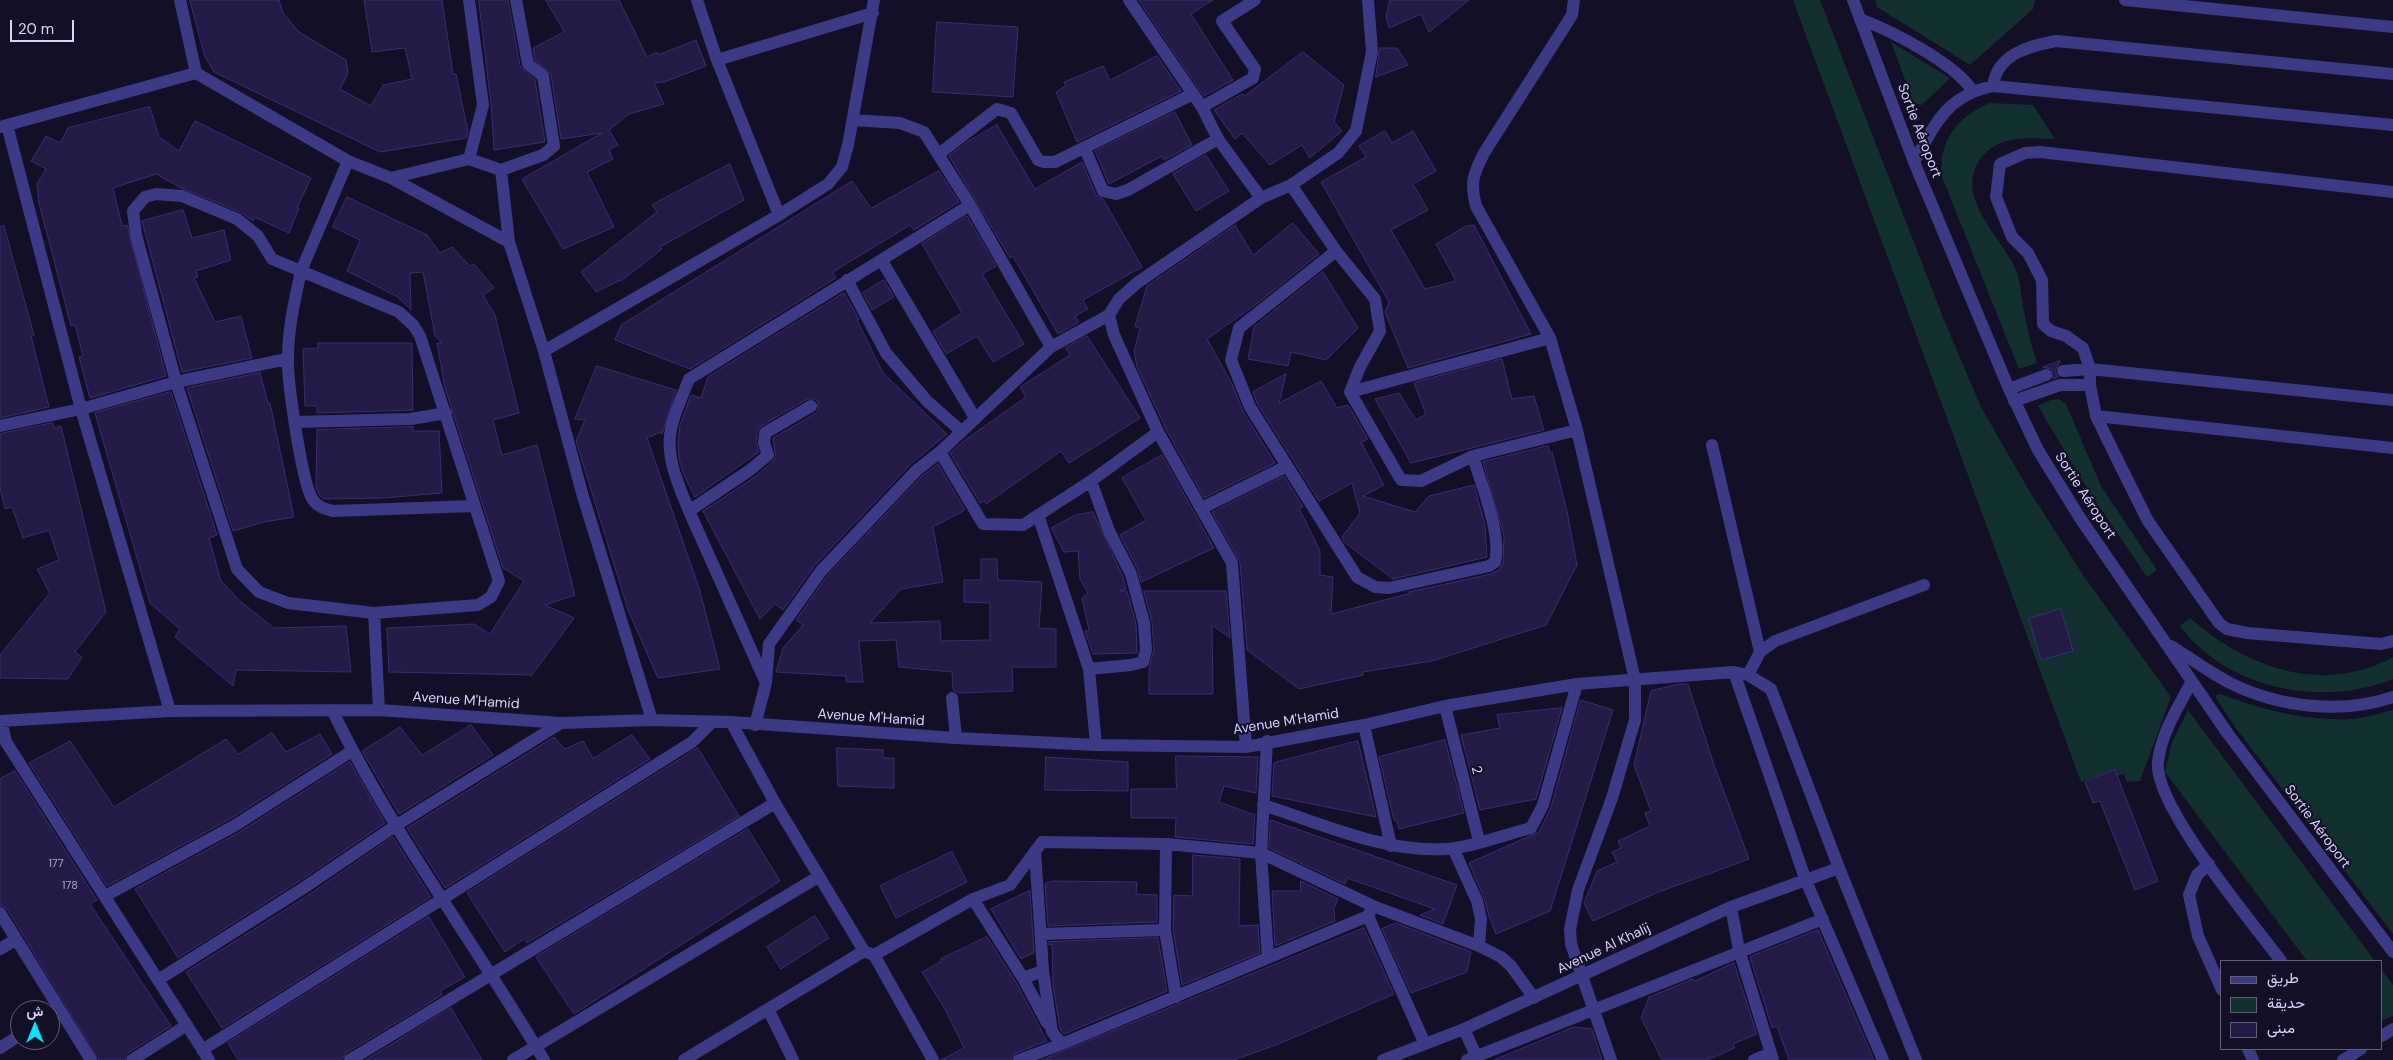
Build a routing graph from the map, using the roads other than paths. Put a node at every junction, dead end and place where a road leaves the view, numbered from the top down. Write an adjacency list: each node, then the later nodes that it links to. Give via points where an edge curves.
1 (180, 0): 15 (street)
2 (469, 0): 27 (street, via 483,105)
3 (516, 0): 30 (street, via 528,64 543,76 554,146 543,155)
4 (697, 0): 14 (street)
5 (1129, 0): 19 (street)
6 (1255, 0): 20 (street, via 1222,21 1255,69 1253,78)
7 (1368, 0): 32 (street, via 1372,52 1356,131 1338,153)
8 (1574, 0): 43 (street, via 1572,15 1472,176 1476,206)
9 (1853, 0): 12 (street, Sortie Aéroport)
10 (2125, 0): 13 (street)
11 (874, 6): 14 (street); 21 (street)
12 (1860, 19): 18 (street, via 1883,28 1929,55); 29 (street, Sortie Aéroport)
13 (2393, 27)
14 (717, 60): 36 (street)
15 (196, 73): 23 (street); 28 (street)
16 (2393, 74): 17 (street, via 2056,41 2017,52 1999,66)
17 (1993, 86): 18 (street); 22 (street)
18 (1972, 90): 29 (street, via 1949,106)
19 (1193, 94): 20 (street); 25 (street)
20 (1202, 107): 24 (street)
21 (853, 120): 26 (street, via 913,126 924,132); 36 (street, via 842,167 828,184)
22 (2393, 125)
23 (4, 126): 57 (street)
24 (1218, 139): 25 (street, via 1116,194 1103,191); 34 (street)
25 (1085, 149): 26 (street, via 1055,162 1038,160 1011,113 997,109)
26 (939, 154): 35 (street)
27 (469, 159): 30 (street); 31 (street)
28 (348, 161): 31 (street); 40 (street)
29 (1914, 162): 52 (street, Sortie Aéroport)
30 (501, 170): 37 (street)
31 (391, 178): 37 (street)
32 (1291, 185): 34 (street); 38 (street)
33 (2393, 192): 47 (street, via 2040,152 2024,153 2000,164 1996,197 2012,237 2028,253 2042,280 2043,324 2083,348)
34 (1261, 198): 42 (street, via 1136,283)
35 (970, 205): 39 (street); 44 (street)
36 (779, 215): 45 (street)
37 (509, 242): 45 (street)
38 (1336, 251): 53 (street, via 1375,299 1380,331); 70 (street, via 1239,328 1231,360 1250,407)
39 (882, 261): 41 (street); 60 (street)
40 (301, 270): 46 (street); 50 (street, via 272,258 258,236 237,219 182,196 156,194 139,202 134,211 136,235); 58 (street, via 406,317 420,336)
41 (847, 280): 64 (street, via 886,353 927,401); 74 (street, via 689,379 670,429 670,454)
42 (1108, 314): 44 (street); 65 (street, via 1114,335)
43 (1550, 338): 53 (street); 63 (street)
44 (1051, 346): 60 (street)
45 (544, 351): 94 (street, via 582,493)
46 (287, 359): 50 (street); 61 (street)
47 (2090, 369): 48 (street); 51 (street); 54 (street)
48 (2063, 371)
49 (2046, 375): 52 (street)
50 (176, 382): 57 (street); 77 (street, via 237,569 247,582 259,592 288,604)
51 (2090, 385): 55 (street, via 2060,385); 59 (street)
52 (2009, 389): 55 (street, Sortie Aéroport)
53 (1350, 392): 69 (street, via 1401,480 1422,481)
54 (2393, 400)
55 (2014, 401): 79 (street, Sortie Aéroport, via 2038,450 2080,518)
56 (811, 406): 74 (street, via 765,433 768,455)
57 (81, 409): 62 (street); 93 (street)
58 (446, 413): 61 (street, via 411,419); 72 (street)
59 (2096, 416): 67 (street); 78 (street, via 2148,522 2223,626 2247,633 2381,644)
60 (975, 418): 64 (street)
61 (295, 422): 72 (street, via 310,494 326,510)
62 (0, 426)
63 (1577, 430): 69 (street); 84 (street)
64 (961, 431): 68 (street)
65 (1158, 432): 71 (street); 73 (street)
66 (1712, 445): 80 (street)
67 (2393, 448)
68 (940, 452): 75 (street, via 983,524 1023,525); 86 (street, via 917,470 821,571 769,644)
69 (1473, 456): 70 (street, via 1495,534 1495,562 1389,588 1375,586 1357,577)
70 (1287, 466): 73 (street)
71 (1091, 481): 75 (street); 81 (street, via 1109,531 1131,574 1144,623 1146,650 1144,662)
72 (475, 506): 77 (street, via 498,581 491,597 478,604)
73 (1202, 508): 104 (street, via 1232,563)
74 (689, 511): 86 (street)
75 (1038, 515): 81 (street)
76 (1924, 585): 80 (street, via 1774,641)
77 (374, 613): 92 (street)
78 (2393, 642)
79 (2167, 644): 85 (street, Sortie Aéroport); 88 (street, via 2229,683 2278,701 2307,706 2339,706 2377,702)
80 (1760, 652): 83 (street)
81 (1089, 668): 103 (street)
82 (1734, 672): 83 (street, Avenue M'Hamid); 84 (street, Avenue M'Hamid); 118 (street)
83 (1748, 675): 116 (street, Avenue M'Hamid, via 1771,689)
84 (1635, 680): 87 (street, Avenue M'Hamid); 138 (street, via 1635,720 1573,911 1572,944)
85 (2192, 681): 115 (street, via 2169,725 2158,762 2163,790); 132 (street, Sortie Aéroport, via 2228,734)
86 (766, 683): 99 (street)
87 (1577, 684): 90 (street, Avenue M'Hamid); 109 (street, via 1544,805 1531,828)
88 (2393, 696)
89 (952, 698): 101 (street)
90 (1445, 706): 100 (street, Avenue M'Hamid); 109 (street, 2)
91 (332, 710): 92 (street, Avenue M'Hamid); 93 (street, Avenue M'Hamid); 105 (street)
92 (379, 710): 97 (street, Avenue M'Hamid)
93 (170, 711): 95 (street, Avenue M'Hamid)
94 (652, 720): 97 (street, Avenue M'Hamid); 98 (street, Avenue M'Hamid)
95 (0, 721): 119 (street, via 6,742)
96 (731, 722): 98 (street, Avenue M'Hamid); 99 (street, Avenue M'Hamid); 106 (street)
97 (561, 723): 108 (street)
98 (711, 724): 121 (street, via 692,742)
99 (755, 725): 101 (street, Avenue M'Hamid)
100 (1364, 725): 102 (street, Avenue M'Hamid); 111 (street)
101 (956, 738): 103 (street, Avenue M'Hamid)
102 (1267, 741): 104 (street, Avenue M'Hamid); 107 (street)
103 (1096, 745): 104 (street, Avenue M'Hamid)
104 (1246, 747)
105 (352, 751): 108 (street); 119 (street, via 234,826)
106 (775, 803): 117 (street); 137 (street)
107 (1263, 805): 111 (street); 114 (street)
108 (395, 826): 121 (street); 140 (street)
109 (1479, 841): 112 (street)
110 (1166, 844): 113 (street, via 1056,841 1042,842); 114 (street); 126 (street)
111 (1391, 846): 112 (street)
112 (1453, 848): 129 (street, via 1477,901 1481,919)
113 (1035, 851): 120 (street, via 1010,885); 127 (street)
114 (1261, 853): 123 (street); 134 (street)
115 (2209, 864): 135 (street); 141 (street, via 2196,875 2189,895 2198,936)
116 (1839, 868): 118 (street, Avenue Al Khalij); 170 (street, Avenue M'Hamid)
117 (818, 877): 133 (street); 153 (street)
118 (1806, 881): 122 (street, Avenue Al Khalij); 125 (street)
119 (106, 896): 140 (street)
120 (973, 899): 133 (street); 139 (street)
121 (442, 900): 137 (street); 154 (street)
122 (1730, 907): 131 (street); 138 (street, Avenue Al Khalij)
123 (1371, 911): 129 (street); 134 (street); 152 (street)
124 (0, 913): 128 (street)
125 (1823, 919): 131 (street); 169 (street)
126 (1165, 930): 127 (street); 142 (street)
127 (1041, 934): 136 (street)
128 (15, 940): 130 (street); 144 (street)
129 (1479, 946): 143 (street, via 1511,966)
130 (0, 949)
131 (1739, 950): 146 (street); 155 (street)
132 (2393, 952)
133 (869, 953): 145 (street); 164 (street)
134 (1268, 957): 142 (street)
135 (2280, 960)
136 (1043, 970): 139 (street); 150 (street)
137 (491, 976): 153 (street); 159 (street)
138 (1583, 976): 143 (street, Avenue Al Khalij); 146 (street)
139 (1023, 978): 150 (street)
140 (158, 980): 148 (street)
141 (2220, 986)
142 (1176, 997): 151 (street)
143 (1534, 998): 149 (street, Avenue Al Khalij)
144 (48, 1000)
145 (768, 1008): 162 (street); 163 (street)
146 (1594, 1010): 156 (street); 167 (street)
147 (60, 1020): 157 (street)
148 (187, 1025): 154 (street); 158 (street)
149 (1464, 1029): 152 (street, Avenue Al Khalij); 156 (street)
150 (1052, 1032): 151 (street)
151 (1062, 1044): 165 (street)
152 (1424, 1044): 166 (street, Avenue Al Khalij)
153 (536, 1046): 160 (street); 161 (street)
154 (206, 1055)
155 (1772, 1056): 168 (street)
156 (1474, 1059)
157 (91, 1060)
158 (132, 1060)
159 (350, 1060)
160 (513, 1060)
161 (544, 1060)
162 (684, 1060)
163 (793, 1060)
164 (933, 1060)
165 (1018, 1060)
166 (1383, 1060)
167 (1611, 1060)
168 (1754, 1060)
169 (1884, 1060)
170 (1916, 1060)

